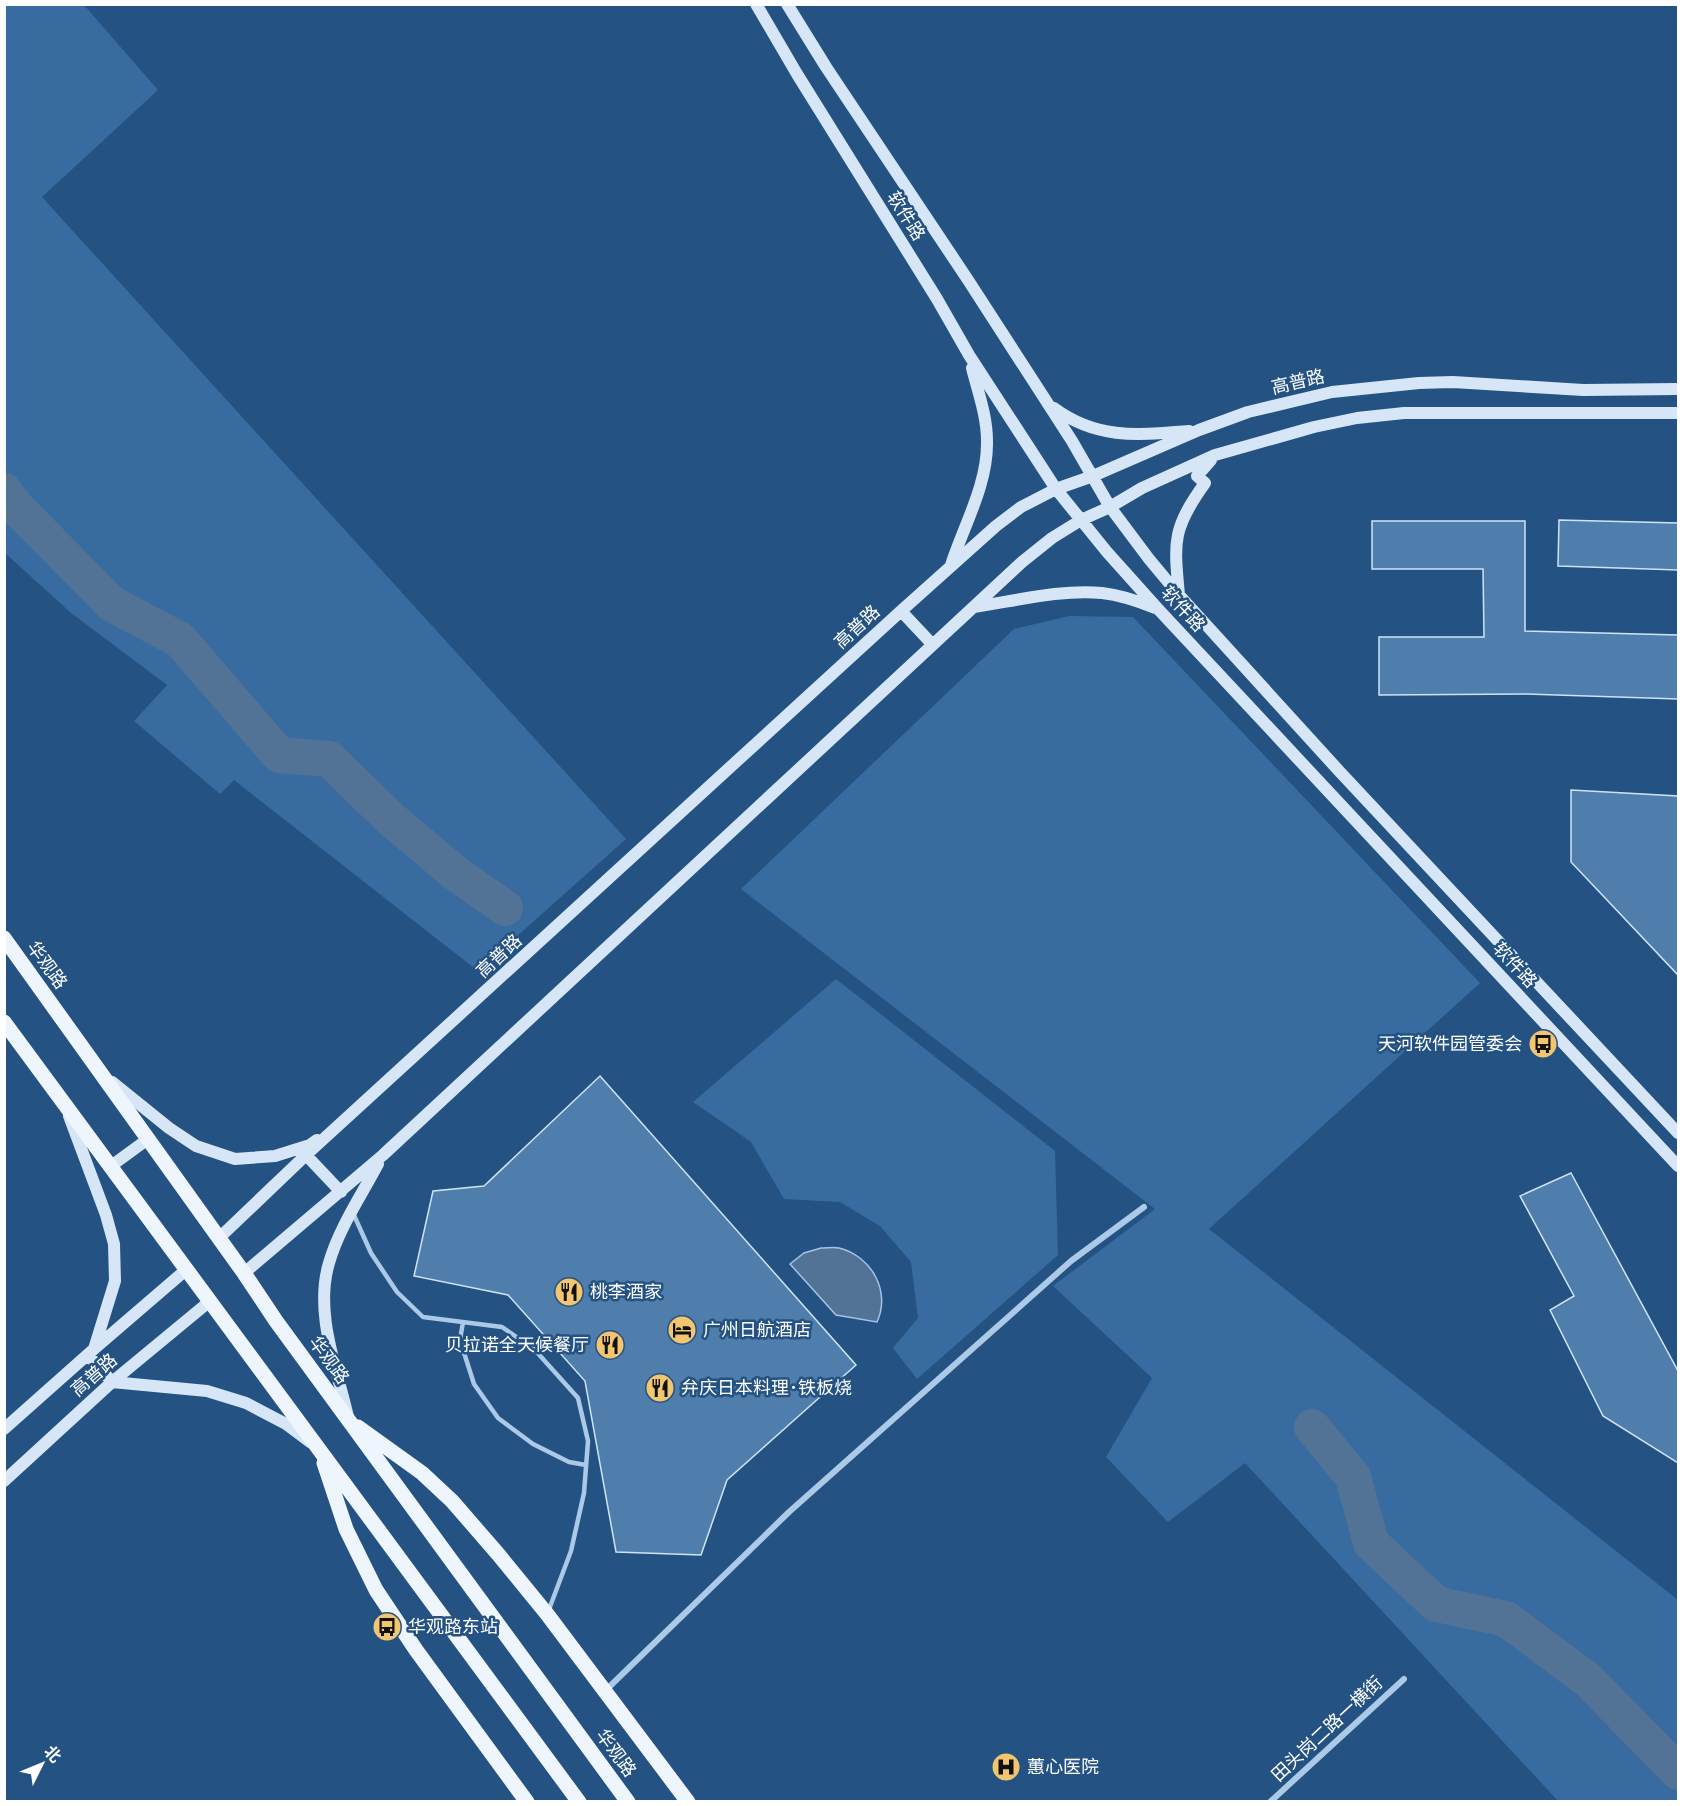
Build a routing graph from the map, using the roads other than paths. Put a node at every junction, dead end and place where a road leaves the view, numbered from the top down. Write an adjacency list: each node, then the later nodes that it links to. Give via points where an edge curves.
1 (756, 4): 3 (street, 软件路)
2 (787, 4): 5 (street, 软件路)
3 (969, 355): 10 (street, 软件路); 13 (street, via 985,418 986,462)
4 (1678, 389): 7 (street, 高普路, via 1583,390 1453,382 1379,386 1294,400)
5 (1048, 403): 7 (street, via 1066,417 1112,433); 9 (street, 软件路)
6 (1678, 413): 8 (street, via 1404,413 1314,427)
7 (1200, 430): 9 (street, 高普路)
8 (1215, 455): 11 (street); 14 (street, via 1197,476 1205,483 1177,532)
9 (1093, 476): 10 (street, 高普路); 11 (street, 软件路)
10 (1056, 489): 12 (street, 软件路); 13 (street, 高普路, via 1021,507)
11 (1110, 507): 12 (street); 14 (street, 软件路)
12 (1081, 520): 15 (street, via 1022,562); 16 (street, 软件路)
13 (950, 567): 17 (street, 高普路)
14 (1179, 595): 24 (street, 软件路)
15 (974, 607): 16 (street, via 1075,592 1121,596); 18 (street)
16 (1159, 610): 28 (street, 软件路)
17 (901, 611): 18 (street); 23 (street, 高普路)
18 (932, 644): 27 (street)
19 (4, 938): 21 (main road, 华观路)
20 (4, 1022): 22 (main road)
21 (104, 1076): 23 (street, via 196,1146 235,1159 275,1156 310,1144); 25 (main road, 华观路)
22 (64, 1101): 29 (main road); 38 (street, via 114,1244 115,1281)
23 (341, 1125): 26 (street, 高普路)
24 (1678, 1133)
25 (148, 1138): 29 (street); 33 (main road, 华观路)
26 (306, 1155): 30 (street); 33 (street, 高普路)
27 (383, 1155): 30 (street); 32 (street)
28 (1678, 1166)
29 (111, 1167): 34 (main road)
30 (341, 1192): 35 (street)
31 (1144, 1207): 47 (street, via 1071,1261 789,1512)
32 (352, 1212): 37 (lane, via 371,1253 397,1292 423,1317); 40 (street, via 329,1263 324,1292 327,1334)
33 (219, 1238): 35 (main road, 华观路)
34 (187, 1269): 36 (main road); 38 (street, 高普路)
35 (244, 1273): 40 (main road, 华观路)
36 (210, 1301): 39 (street, 高普路); 42 (main road)
37 (463, 1322): 43 (lane, via 460,1340 474,1384 498,1418 533,1444 568,1462); 43 (lane, via 502,1327 534,1348 578,1398 588,1440)
38 (91, 1352): 39 (street); 41 (street, 高普路)
39 (112, 1382): 42 (street, via 207,1391 246,1403 286,1424); 44 (street, 高普路)
40 (349, 1420): 45 (main road, via 422,1473 452,1501); 50 (main road, 华观路)
41 (4, 1429)
42 (319, 1448): 48 (main road, via 346,1530 376,1590); 49 (main road)
43 (586, 1465): 45 (lane, via 571,1551)
44 (4, 1481)
45 (548, 1614): 47 (main road)
46 (1404, 1679): 52 (street, 田头岗二路一横街)
47 (606, 1691): 51 (main road)
48 (527, 1802)
49 (579, 1802)
50 (628, 1802)
51 (688, 1802)
52 (1270, 1802)

